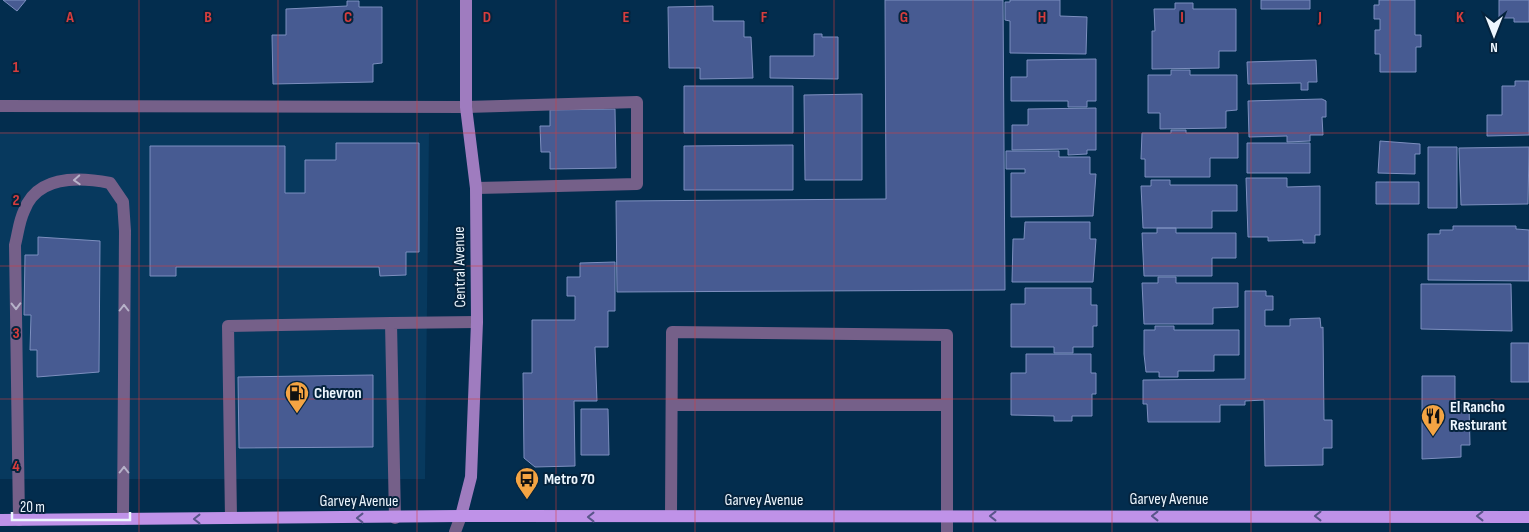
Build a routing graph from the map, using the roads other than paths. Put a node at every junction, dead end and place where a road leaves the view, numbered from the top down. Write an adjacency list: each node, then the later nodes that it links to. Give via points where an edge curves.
1 (466, 0): 3 (street, Central Avenue)
2 (0, 106): 3 (street)
3 (466, 107): 4 (street, Central Avenue); 4 (street, via 637,102 637,184)
4 (476, 188): 5 (street, Central Avenue)
5 (477, 322): 6 (street); 9 (street, Central Avenue, via 471,477)
6 (391, 323): 13 (street, via 228,326); 14 (street)
7 (672, 405): 8 (street); 8 (street, via 672,332 682,332 947,335); 10 (street)
8 (947, 405): 11 (street)
9 (461, 516): 10 (main road, Garvey Avenue, one-way to 9); 14 (main road, Garvey Avenue); 18 (street, Central Avenue)
10 (671, 516): 11 (main road, Garvey Avenue)
11 (947, 516): 12 (main road, Garvey Avenue, one-way to 11); 19 (street)
12 (1529, 517)
13 (232, 518): 14 (main road, Garvey Avenue, one-way to 13); 15 (main road, Garvey Avenue, one-way to 15)
14 (395, 518)
15 (123, 519): 17 (main road, Garvey Avenue); 17 (street, one-way to 17, via 123,202 110,183 90,179 61,180 37,189 24,210 15,244)
16 (0, 520): 17 (main road, Garvey Avenue)
17 (19, 520)
18 (455, 532)
19 (947, 532)

